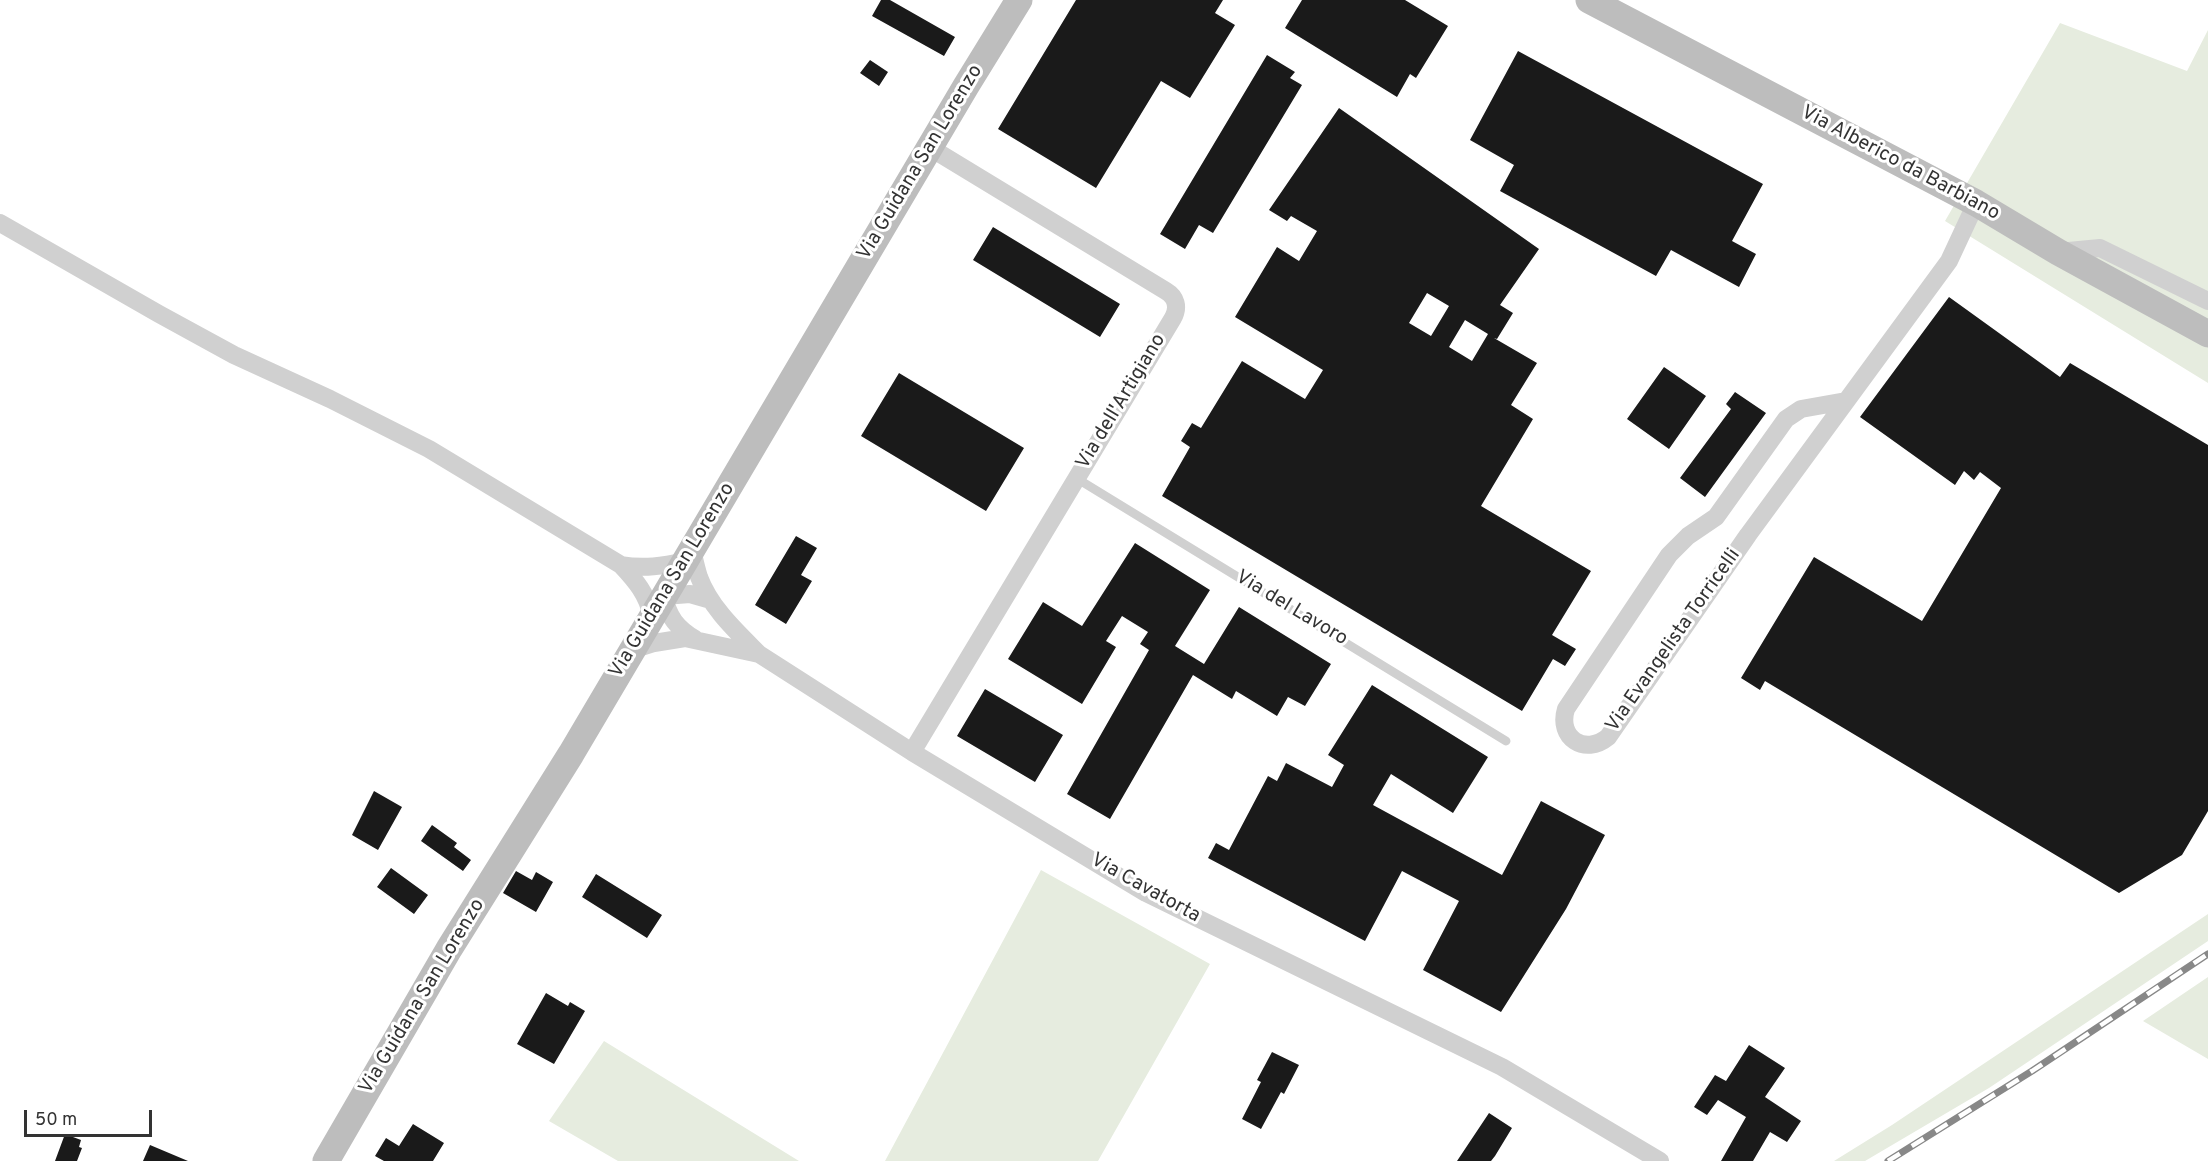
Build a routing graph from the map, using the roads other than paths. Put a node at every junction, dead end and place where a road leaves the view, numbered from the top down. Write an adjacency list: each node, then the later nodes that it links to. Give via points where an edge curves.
1 (1019, 0): 3 (street, Via Guidana San Lorenzo)
2 (1589, 0): 4 (street, Via Alberico da Barbiano)
3 (929, 147): 10 (street, Via dell'Artigiano, via 1174,297 1176,313); 11 (street, Via Guidana San Lorenzo)
4 (1976, 203): 6 (street, Via Alberico da Barbiano); 9 (street, Via Evangelista Torricelli, via 1949,261)
5 (0, 223): 12 (street, via 234,355 429,449)
6 (2058, 252): 7 (street, via 2100,248); 8 (street, Via Alberico da Barbiano)
7 (2208, 301)
8 (2208, 334)
9 (1846, 401): 9 (street, Via Evangelista Torricelli, via 1801,410 1786,419 1716,517 1688,536 1670,555 1566,709 1564,725 1572,739 1586,746 1608,737)
10 (1076, 478): 18 (lane, Via del Lavoro); 19 (street, Via dell'Artigiano)
11 (689, 555): 12 (street, via 662,566); 13 (street); 14 (street, Via Guidana San Lorenzo)
12 (621, 565): 14 (street, via 649,602)
13 (711, 600): 14 (street, via 690,594); 17 (street)
14 (658, 606): 15 (street); 16 (street, Via Guidana San Lorenzo)
15 (695, 639): 16 (street, Via Cavatorta, via 654,643); 17 (street, Via Cavatorta)
16 (632, 651): 20 (street, Via Guidana San Lorenzo, via 449,949)
17 (759, 654): 19 (street, Via Cavatorta)
18 (1506, 741)
19 (912, 752): 21 (street, Via Cavatorta, via 1146,893 1502,1068)
20 (326, 1161)
21 (1660, 1161)

